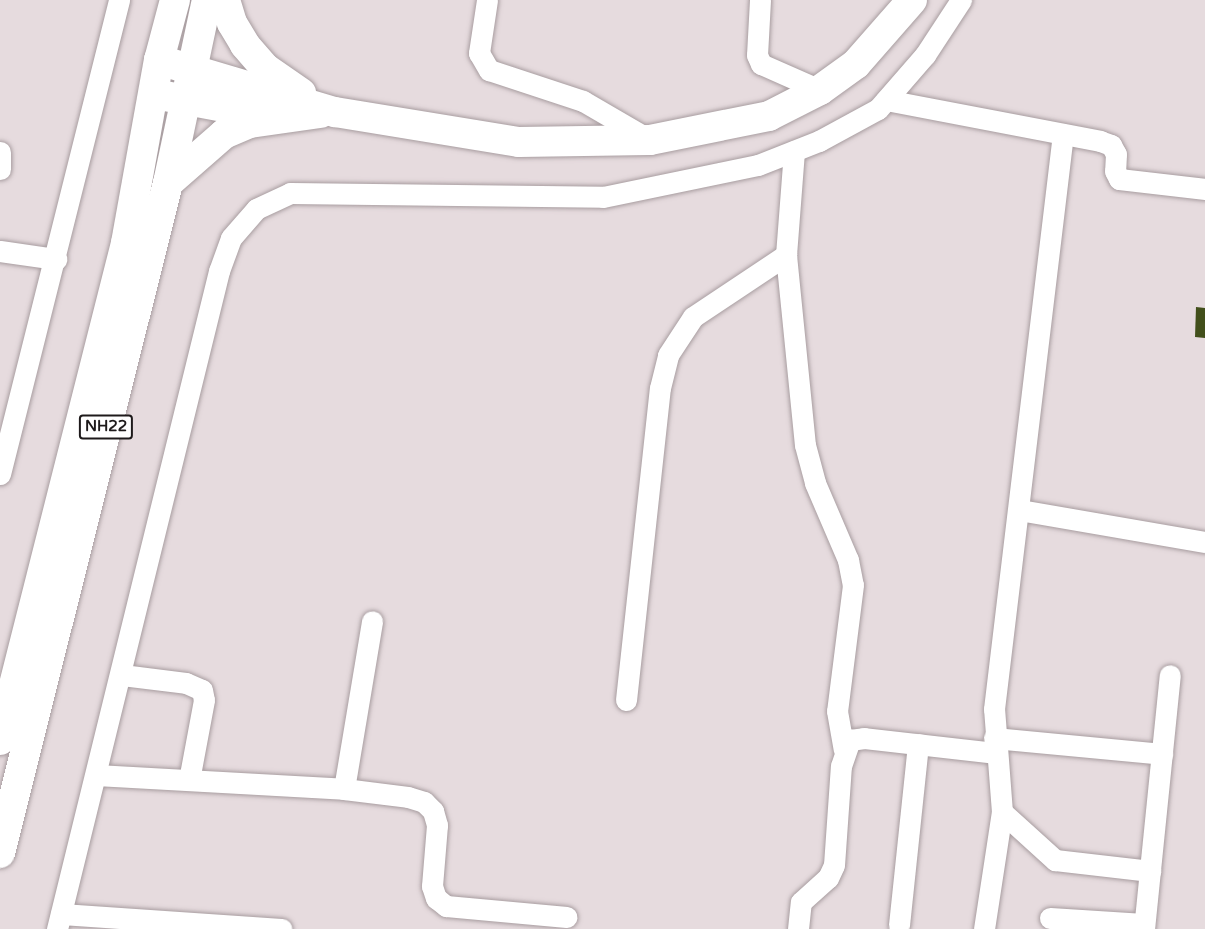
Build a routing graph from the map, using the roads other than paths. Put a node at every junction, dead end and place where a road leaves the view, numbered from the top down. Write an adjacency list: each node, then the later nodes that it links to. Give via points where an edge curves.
1 (119, 0): 25 (street)
2 (174, 0): 9 (highway, NH22)
3 (207, 0): 10 (highway, NH22)
4 (225, 0): 15 (highway, via 232,23 265,68)
5 (487, 0): 17 (street, via 479,53 489,70 583,101)
6 (760, 0): 11 (street, via 757,55 761,64)
7 (912, 0): 11 (highway, via 856,64)
8 (961, 0): 14 (street, via 925,56)
9 (159, 60): 10 (highway); 12 (highway, NH22)
10 (190, 68): 13 (highway, NH22); 15 (highway)
11 (820, 90): 17 (highway, via 769,116)
12 (153, 93): 13 (highway); 33 (highway, NH22, via 126,243)
13 (183, 100): 15 (highway, via 229,108); 21 (highway, NH22)
14 (886, 100): 16 (street); 18 (street, via 878,109)
15 (335, 112): 17 (highway, via 519,142); 21 (highway, via 277,118 224,134 210,142)
16 (1063, 134): 22 (street, via 1111,145 1119,179); 27 (street)
17 (650, 140)
18 (794, 150): 24 (street); 30 (street, via 758,165 603,197 290,193 256,209 231,238 219,271)
19 (0, 152): 20 (street)
20 (0, 169)
21 (168, 183): 42 (highway, NH22)
22 (1205, 189)
23 (0, 251): 25 (street)
24 (786, 255): 32 (street, via 693,317 669,355 658,399); 36 (street, via 805,445 815,483 848,560 853,585 837,711)
25 (56, 259): 26 (street)
26 (0, 474)
27 (1019, 510): 28 (street); 35 (street, via 994,709)
28 (1205, 542)
29 (372, 621): 40 (street)
30 (122, 675): 38 (street); 39 (street, via 186,683 202,690 204,700)
31 (1170, 675): 37 (street)
32 (626, 700)
33 (0, 740)
34 (918, 744): 35 (street); 36 (street, via 864,738 850,740); 47 (street)
35 (995, 746): 37 (street); 41 (street)
36 (844, 749): 50 (street, via 834,865 828,878 801,902)
37 (1162, 754): 43 (street)
38 (96, 775): 39 (street); 46 (street)
39 (189, 780): 40 (street)
40 (344, 789): 44 (street, via 408,797 424,802 433,812 437,825 432,886 436,898 446,906)
41 (1002, 812): 43 (street, via 1055,860); 51 (street)
42 (0, 853)
43 (1150, 871): 48 (street)
44 (566, 916)
45 (1050, 918): 48 (street)
46 (59, 922): 49 (street)
47 (899, 925)
48 (1144, 926)
49 (281, 929)
50 (798, 929)
51 (984, 929)

